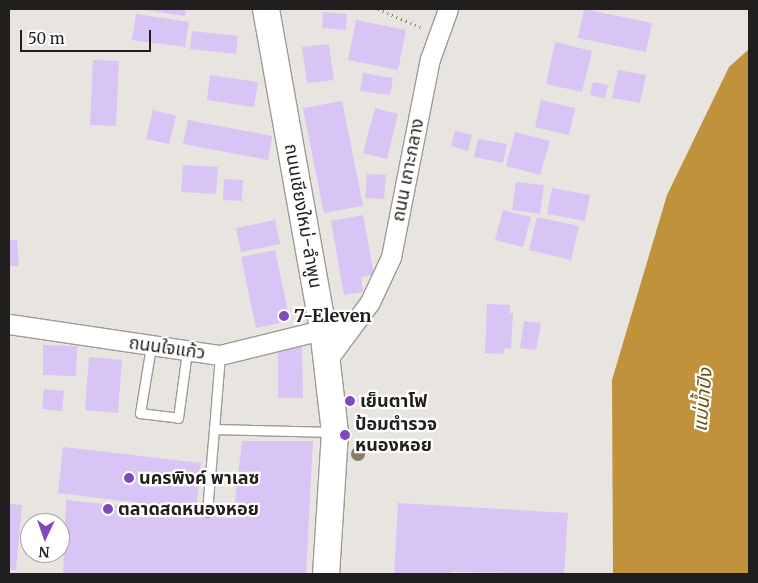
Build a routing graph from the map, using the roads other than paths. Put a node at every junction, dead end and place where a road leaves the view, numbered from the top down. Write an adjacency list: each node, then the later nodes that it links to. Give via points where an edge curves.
1 (266, 9): 5 (main road, ถนนเชียงใหม่-ลำพูน)
2 (448, 9): 4 (street, ถนน เกาะกลาง, via 438,35 414,135 390,257 370,302)
3 (9, 324): 6 (street, ถนนใจแก้ว)
4 (352, 324): 5 (street); 9 (street, ถนน เกาะกลาง)
5 (323, 329): 8 (street, ถนนใจแก้ว); 9 (main road, ถนนเชียงใหม่-ลำพูน)
6 (151, 346): 7 (street, ถนนใจแก้ว); 7 (lane, via 140,413 178,418)
7 (187, 351): 8 (street, ถนนใจแก้ว)
8 (220, 355): 10 (lane)
9 (327, 360): 11 (main road, ถนนเชียงใหม่-ลำพูน)
10 (214, 429): 11 (lane); 12 (lane)
11 (336, 432): 13 (main road, ถนนเชียงใหม่-ลำพูน)
12 (207, 512)
13 (326, 574)

